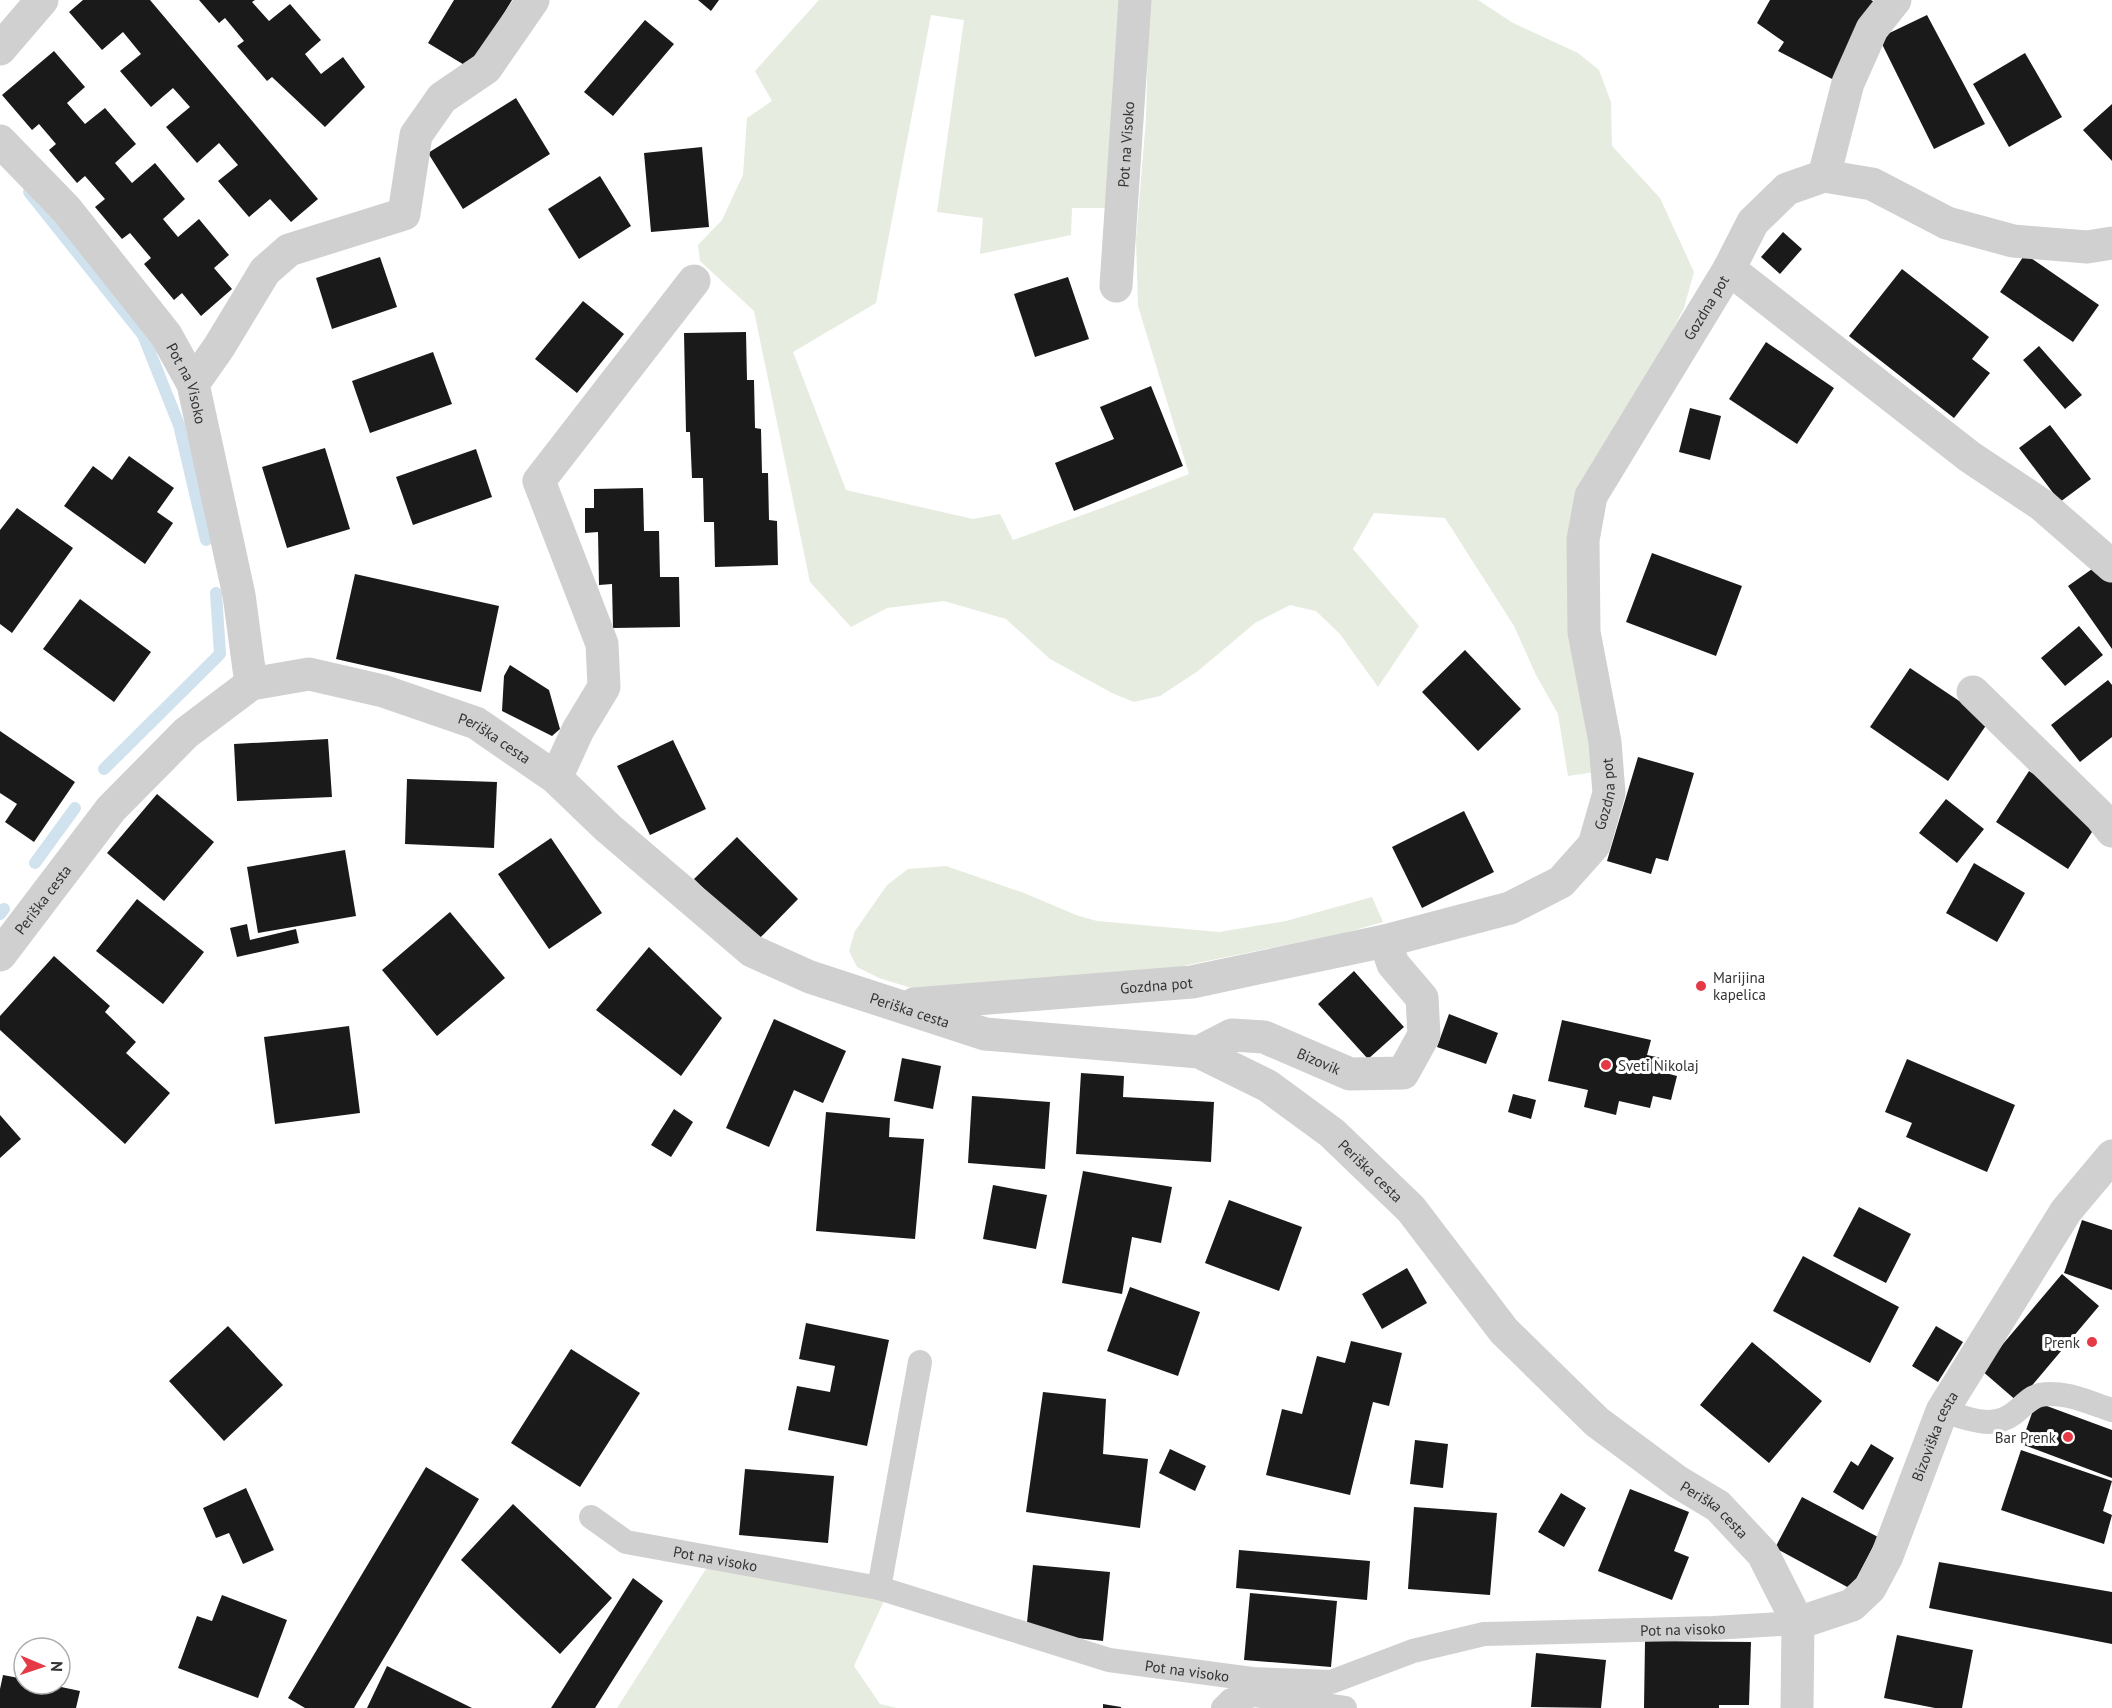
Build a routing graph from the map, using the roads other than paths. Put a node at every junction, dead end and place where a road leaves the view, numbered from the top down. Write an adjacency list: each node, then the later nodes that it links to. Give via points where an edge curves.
1 (42, 0): 5 (street)
2 (533, 0): 12 (street, via 486,68 442,98 416,135 404,214 289,250 265,271)
3 (1135, 0): 11 (street, Pot na Visoko)
4 (1894, 0): 7 (street, via 1872,29 1848,82)
5 (0, 49)
6 (0, 141): 12 (street, Pot na Visoko, via 66,209 166,335)
7 (1824, 176): 8 (street, Gozdna pot, via 1872,184 1947,223 2013,241 2087,248); 9 (street, Gozdna pot, via 1787,189 1753,222)
8 (2112, 243)
9 (1729, 269): 13 (street, via 1970,457 2042,505); 18 (street, Gozdna pot, via 1591,496 1583,540 1584,632 1605,742 1609,793 1594,845 1561,882 1510,908)
10 (694, 281): 16 (street, via 539,481 602,644 604,687)
11 (1116, 286)
12 (193, 384): 14 (street, Pot na Visoko, via 239,595)
13 (2112, 566)
14 (251, 684): 16 (street, Periška cesta, via 309,674 383,691 476,723); 19 (street, Periška cesta, via 186,733 111,809)
15 (1973, 692): 17 (street)
16 (556, 778): 20 (street, Periška cesta, via 608,828 752,951 810,978)
17 (2112, 831)
18 (1384, 941): 20 (street, Gozdna pot, via 1192,982); 21 (street, Bizovik, via 1393,964 1422,998 1424,1035 1403,1073 1350,1074 1264,1037 1232,1035)
19 (0, 955)
20 (900, 1005): 21 (street, Periška cesta, via 985,1034)
21 (1199, 1052): 28 (street, Periška cesta, via 1268,1086 1332,1133 1411,1209 1504,1331 1597,1422 1678,1482 1718,1506 1763,1554)
22 (2112, 1156): 25 (street, Bizoviška cesta, via 2066,1211)
23 (920, 1362): 27 (lane)
24 (2112, 1410): 25 (lane, via 2068,1396 2041,1395 2028,1399 2002,1421 1984,1423)
25 (1942, 1411): 28 (street, Bizoviška cesta, via 1887,1556 1870,1588 1852,1605)
26 (591, 1517): 27 (lane, Pot na visoko, via 626,1542)
27 (879, 1588): 28 (lane, Pot na visoko, via 1109,1660 1252,1679 1331,1682 1413,1652 1484,1634)
28 (1798, 1623): 31 (street)
29 (1223, 1708): 30 (lane, via 1231,1700 1255,1695)
30 (1346, 1708)
31 (1797, 1708)

